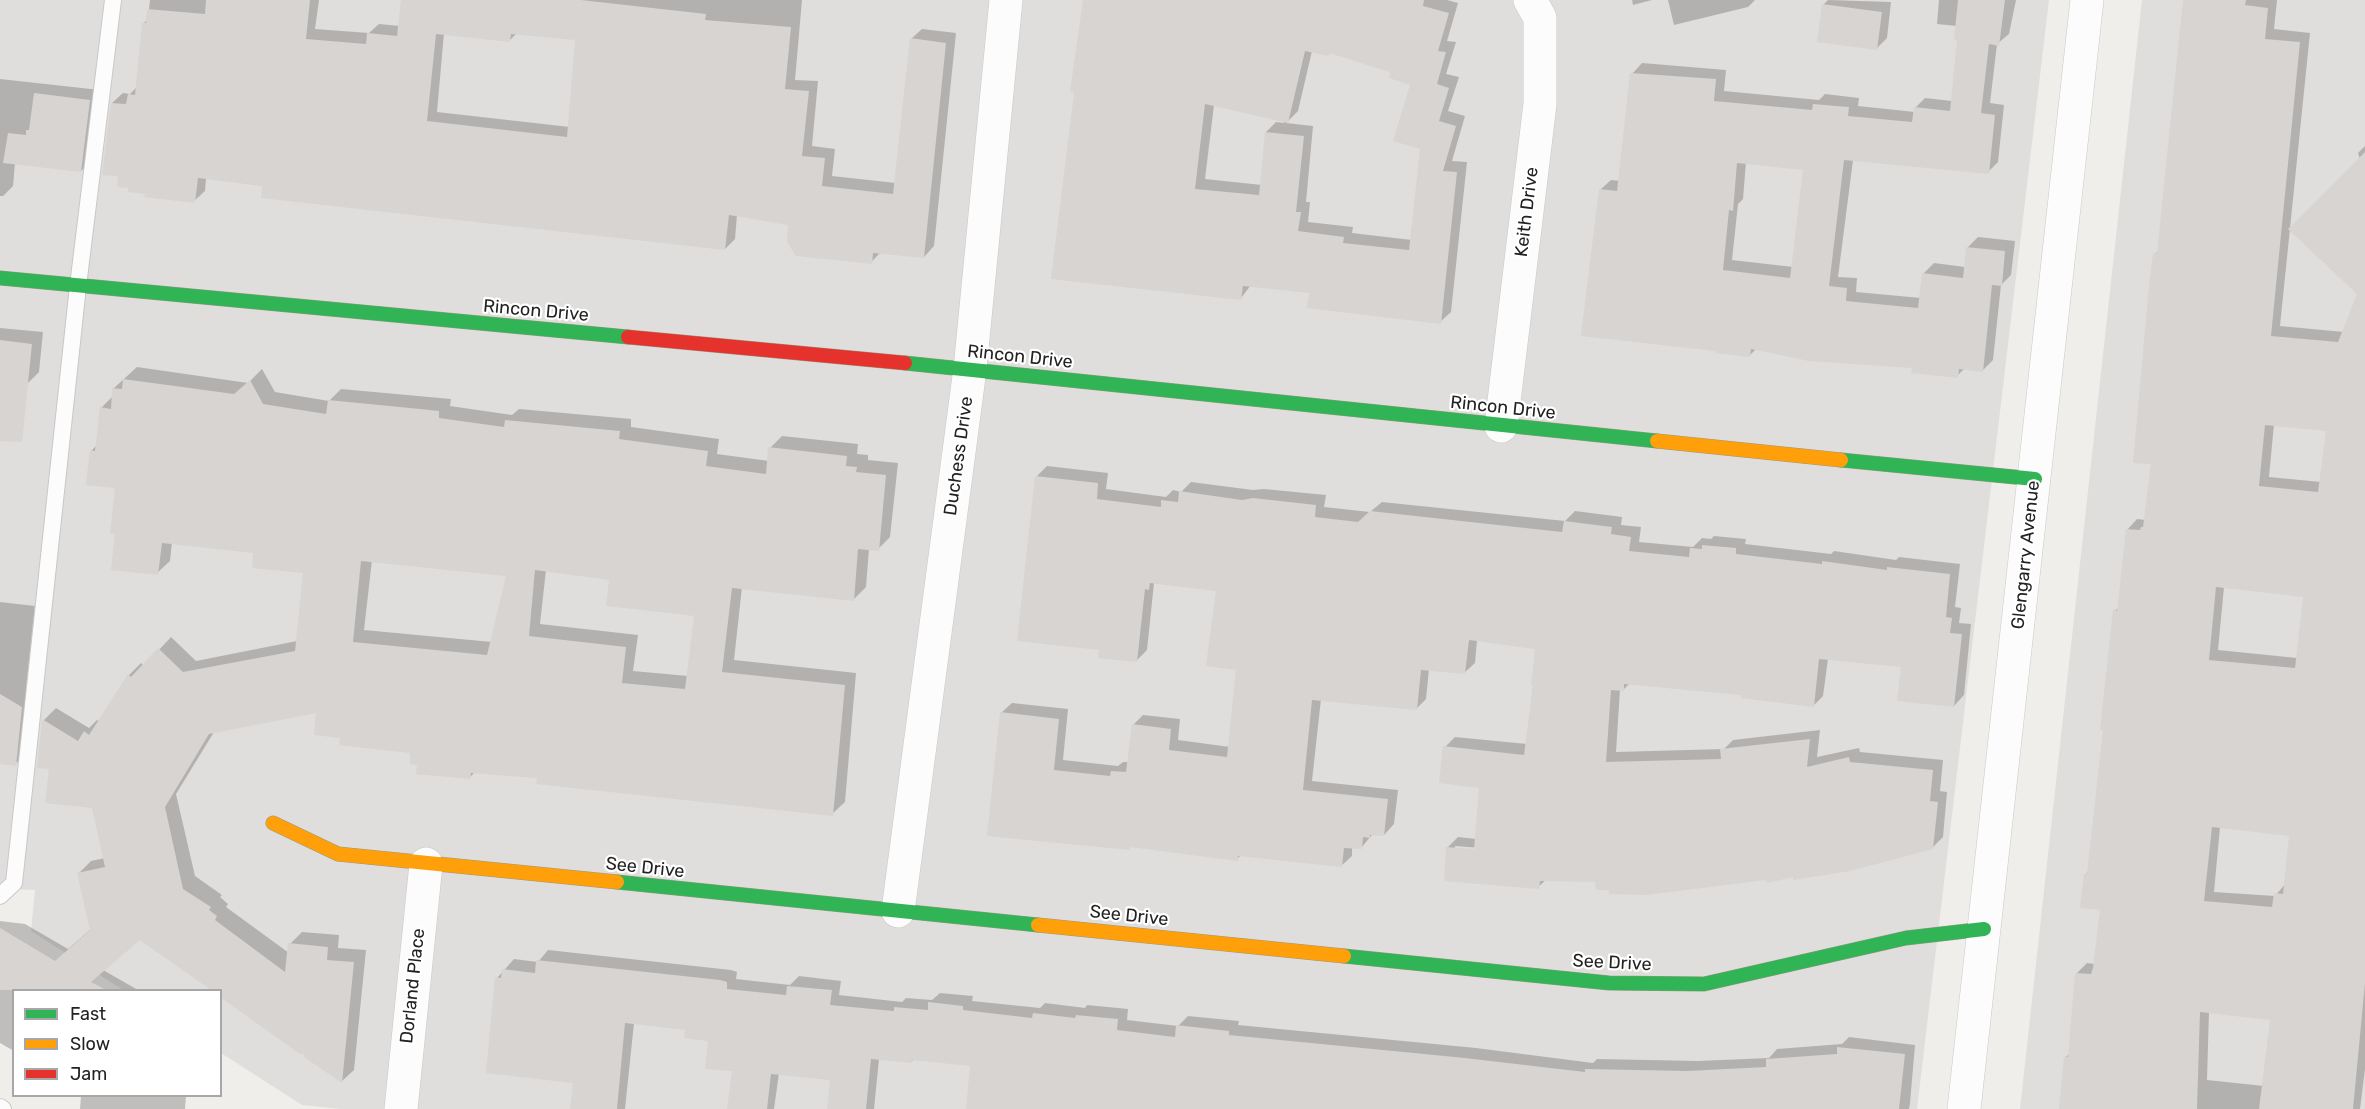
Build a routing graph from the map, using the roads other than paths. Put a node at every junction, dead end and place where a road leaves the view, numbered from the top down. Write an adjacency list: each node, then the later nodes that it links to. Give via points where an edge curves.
1 (113, 0): 6 (lane)
2 (1006, 0): 7 (street, Duchess Drive)
3 (1530, 0): 8 (street, Keith Drive, via 1540,18 1540,104)
4 (2087, 0): 9 (street, Glengarry Avenue)
5 (0, 278): 6 (street, Rincon Drive)
6 (78, 286): 7 (street, Rincon Drive); 12 (lane, via 14,884)
7 (970, 369): 8 (street, Rincon Drive); 13 (street, Duchess Drive)
8 (1501, 426): 9 (street, Rincon Drive)
9 (2035, 478): 14 (street, Glengarry Avenue)
10 (273, 823): 11 (street, See Drive, via 338,854)
11 (426, 864): 13 (street, See Drive); 15 (street, Dorland Place)
12 (0, 896)
13 (898, 911): 14 (street, See Drive, via 1609,983 1704,984 1906,938)
14 (1984, 929): 16 (street, Glengarry Avenue)
15 (401, 1109)
16 (1964, 1109)

